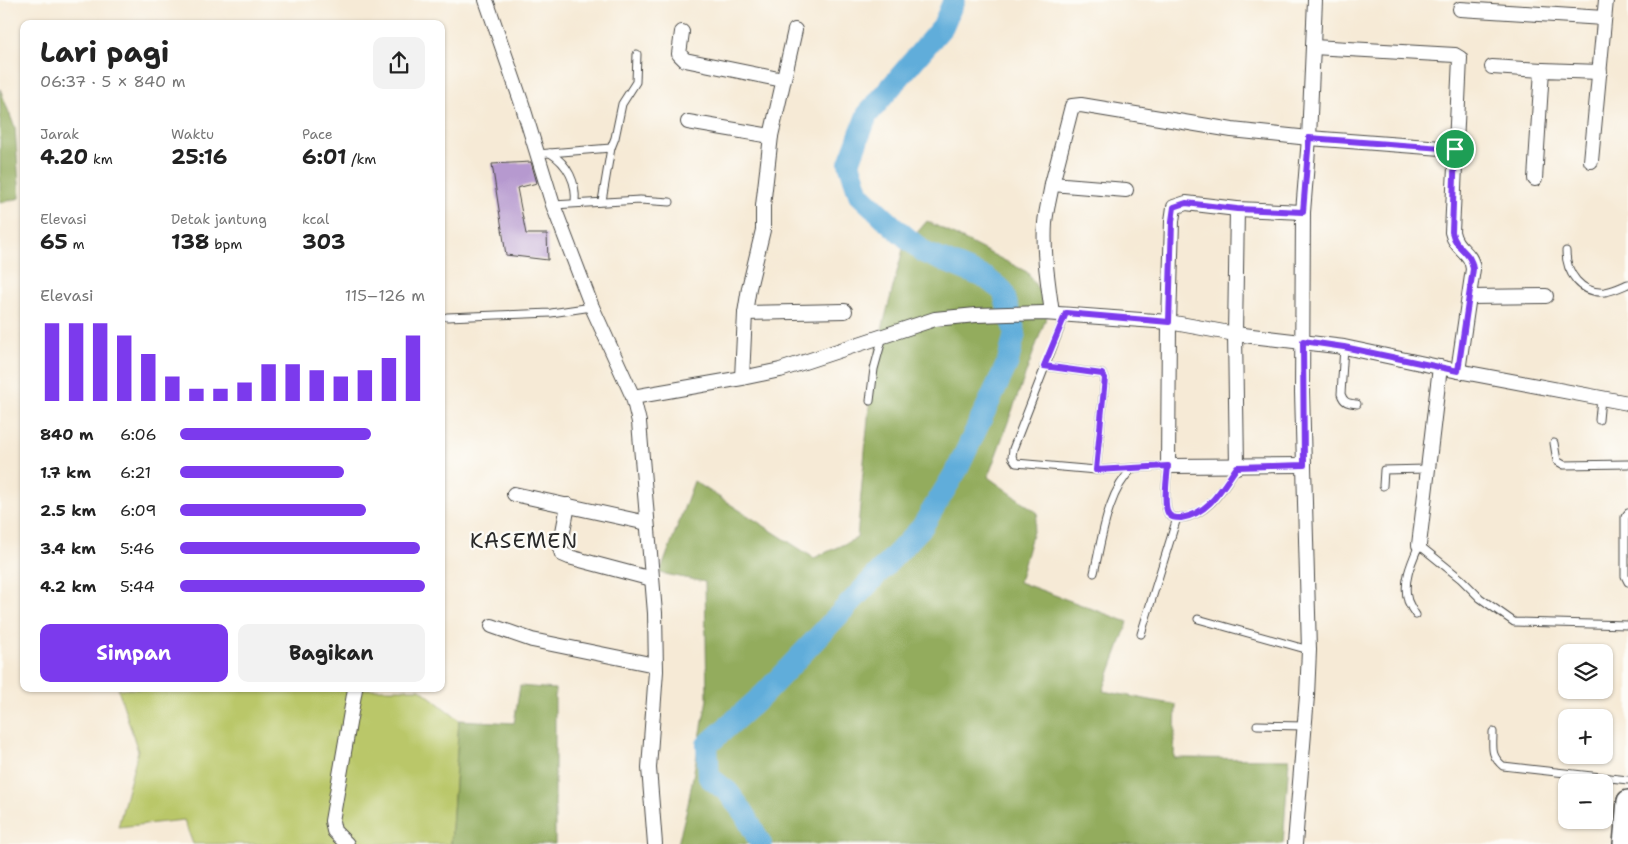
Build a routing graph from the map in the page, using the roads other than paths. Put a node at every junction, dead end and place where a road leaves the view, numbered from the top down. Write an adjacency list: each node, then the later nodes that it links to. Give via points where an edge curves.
1 (486, 0): 19 (street, via 522,104)
2 (1316, 0): 8 (street)
3 (1606, 0): 5 (street)
4 (1460, 9): 5 (street)
5 (1604, 18): 12 (street)
6 (795, 30): 13 (street)
7 (682, 32): 13 (street, via 679,54 685,60)
8 (1313, 47): 16 (street); 18 (street, via 1458,56)
9 (637, 54): 17 (lane, via 636,82 622,104)
10 (1492, 67): 11 (street)
11 (1542, 70): 12 (street); 21 (street)
12 (1600, 72): 20 (street)
13 (782, 80): 15 (street)
14 (688, 122): 15 (street)
15 (771, 136): 35 (street, via 763,230)
16 (1309, 138): 18 (street); 22 (street, via 1193,124 1075,104 1070,111); 29 (street)
17 (611, 148): 19 (lane); 24 (lane)
18 (1455, 149): 33 (street, via 1452,232 1454,241 1472,260)
19 (544, 154): 26 (lane, via 557,158 572,176); 27 (street)
20 (1591, 161)
21 (1535, 179)
22 (1052, 184): 23 (street); 37 (street, via 1044,237)
23 (1126, 190)
24 (602, 201): 25 (lane); 26 (lane)
25 (670, 202)
26 (575, 203): 27 (lane)
27 (553, 205): 34 (street)
28 (1237, 209): 29 (street); 40 (street, via 1186,203 1174,207); 41 (street)
29 (1303, 212): 43 (street)
30 (1566, 251): 31 (lane, via 1569,273 1586,288 1605,292)
31 (1628, 284)
32 (1546, 296): 33 (street)
33 (1470, 297): 47 (street)
34 (592, 307): 39 (lane, via 551,313); 49 (street)
35 (745, 312): 36 (street); 48 (street)
36 (845, 312)
37 (1048, 313): 38 (street); 42 (street, via 935,319)
38 (1066, 313): 40 (street); 45 (lane)
39 (447, 317)
40 (1169, 322): 41 (street); 58 (street)
41 (1235, 334): 43 (street); 59 (street)
42 (883, 335): 48 (street, via 780,370); 51 (lane)
43 (1303, 341): 44 (street); 57 (street)
44 (1344, 347): 46 (street); 53 (lane, via 1340,394 1348,403)
45 (1044, 366): 62 (lane, via 1102,374 1105,378); 62 (lane, via 1012,457 1016,463)
46 (1440, 367): 47 (street); 61 (street)
47 (1458, 371): 50 (street)
48 (742, 378): 49 (street)
49 (633, 397): 68 (street)
50 (1601, 398): 52 (street); 54 (lane)
51 (870, 402)
52 (1628, 403)
53 (1357, 404)
54 (1599, 420)
55 (1554, 443): 56 (lane, via 1557,461 1564,465)
56 (1628, 464)
57 (1304, 465): 59 (street); 78 (street)
58 (1168, 466): 59 (street); 60 (lane); 67 (lane, via 1167,512)
59 (1237, 467): 67 (lane, via 1203,510 1196,515)
60 (1133, 468): 62 (lane); 70 (lane, via 1123,477 1111,503)
61 (1427, 469): 63 (lane, via 1384,470); 69 (street)
62 (1096, 470)
63 (1383, 486)
64 (514, 494): 65 (street)
65 (568, 505): 68 (street); 71 (street, via 560,548 562,554)
66 (1628, 513): 72 (lane, via 1625,517 1625,576)
67 (1177, 518): 77 (lane)
68 (647, 523): 71 (street)
69 (1419, 545): 73 (lane, via 1407,582 1408,600); 75 (lane, via 1480,598 1514,622)
70 (1094, 573)
71 (652, 580): 79 (street)
72 (1628, 582)
73 (1416, 615)
74 (1198, 619): 78 (lane)
75 (1628, 625)
76 (492, 626): 79 (street, via 532,640)
77 (1141, 634)
78 (1310, 650): 82 (street)
79 (655, 665): 87 (street, via 649,768)
80 (354, 692): 86 (street, via 332,820 334,831)
81 (1258, 725): 82 (lane)
82 (1305, 726): 88 (street)
83 (1493, 732): 84 (lane, via 1495,759 1503,766)
84 (1628, 780)
85 (1628, 801): 89 (main road)
86 (347, 844)
87 (655, 844)
88 (1295, 844)
89 (1624, 844)

